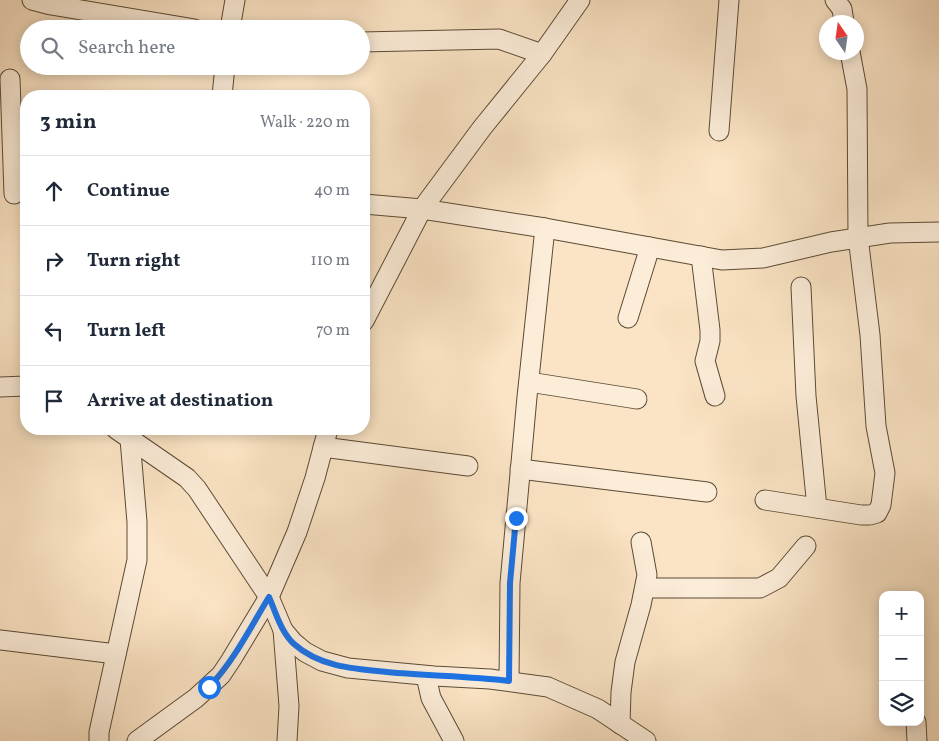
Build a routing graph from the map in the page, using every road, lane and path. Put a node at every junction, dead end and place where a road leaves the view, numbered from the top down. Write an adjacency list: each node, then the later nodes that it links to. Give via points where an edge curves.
1 (32, 0): 7 (street)
2 (235, 0): 8 (street)
3 (580, 0): 10 (street)
4 (728, 0): 15 (street)
5 (835, 0): 6 (street)
6 (843, 15)
7 (141, 20)
8 (232, 20)
9 (370, 42): 10 (street, via 499,39)
10 (542, 54): 18 (street)
11 (852, 60): 21 (street, via 857,89)
12 (224, 75): 14 (street)
13 (10, 79): 16 (street)
14 (223, 90)
15 (719, 131)
16 (13, 194)
17 (370, 205): 18 (street)
18 (422, 209): 19 (street); 25 (street)
19 (545, 228): 22 (street); 27 (street)
20 (939, 232): 21 (street)
21 (858, 237): 23 (street, via 763,258 722,260); 40 (street, via 870,335 876,426 885,473 884,489 877,513 870,515)
22 (650, 247): 23 (street); 26 (street)
23 (701, 256): 30 (street, via 710,330 706,361)
24 (801, 287): 40 (street, via 806,396)
25 (370, 309)
26 (628, 318)
27 (529, 382): 31 (street); 37 (street)
28 (20, 386): 29 (street)
29 (0, 387)
30 (715, 396)
31 (637, 399)
32 (127, 435): 47 (street, via 137,522 137,560)
33 (131, 435): 44 (street, via 197,489)
34 (326, 435): 35 (street)
35 (323, 447): 36 (street); 44 (street, via 298,532)
36 (468, 466)
37 (520, 469): 38 (street); 49 (street, via 510,583)
38 (707, 492)
39 (765, 500): 40 (street)
40 (817, 508)
41 (641, 542): 43 (street, via 647,574)
42 (806, 546): 43 (street, via 779,578 760,588)
43 (645, 588): 51 (street, via 625,662 621,692)
44 (269, 597): 45 (street); 53 (street, via 221,675 196,698)
45 (283, 630): 48 (street, via 304,652 322,661 348,668); 54 (street, via 289,706)
46 (0, 640): 47 (street)
47 (116, 654): 52 (street, via 98,732)
48 (426, 676): 49 (street); 55 (street, via 431,698)
49 (509, 681): 51 (street, via 548,687 598,709)
50 (916, 726): 56 (street)
51 (631, 734)
52 (99, 741)
53 (137, 741)
54 (287, 741)
55 (454, 741)
56 (917, 741)

